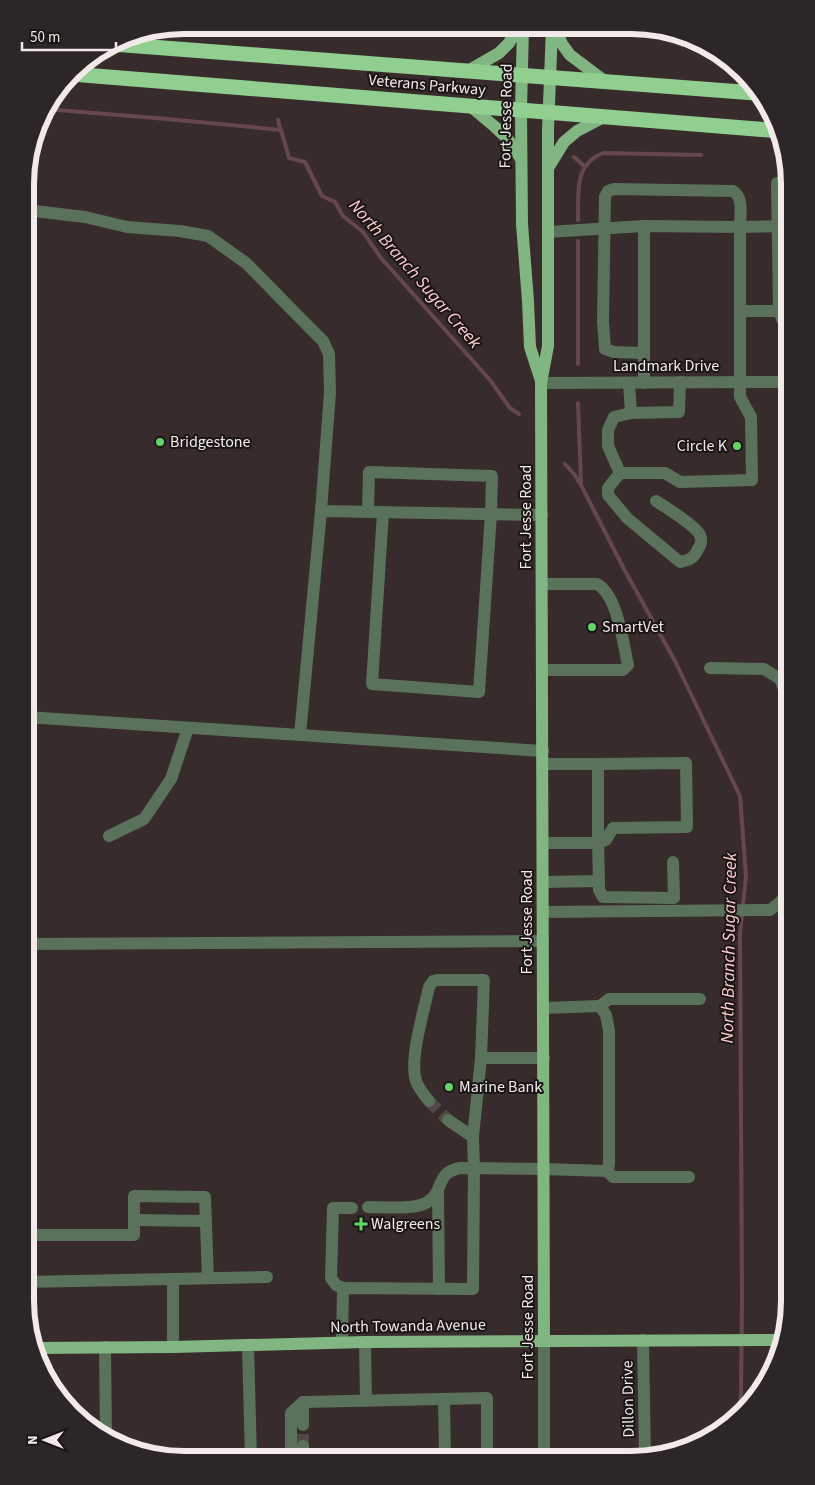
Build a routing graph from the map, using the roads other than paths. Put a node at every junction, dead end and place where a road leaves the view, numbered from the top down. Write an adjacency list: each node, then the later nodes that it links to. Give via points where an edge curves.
1 (514, 34): 6 (main road, via 498,53)
2 (523, 34): 8 (main road, Fort Jesse Road)
3 (553, 34): 9 (main road, Fort Jesse Road)
4 (557, 34): 10 (main road, via 570,55)
5 (126, 45): 6 (highway, Veterans Parkway)
6 (468, 71): 8 (highway, Veterans Parkway)
7 (81, 75): 12 (highway, Veterans Parkway)
8 (522, 75): 9 (highway, Veterans Parkway); 13 (main road, Fort Jesse Road)
9 (550, 77): 10 (highway, Veterans Parkway); 14 (main road, Fort Jesse Road)
10 (606, 82): 11 (highway, Veterans Parkway)
11 (750, 93)
12 (470, 106): 13 (highway, Veterans Parkway); 17 (main road, via 507,138)
13 (521, 110): 14 (highway, Veterans Parkway); 17 (main road, Fort Jesse Road)
14 (548, 113): 15 (highway, Veterans Parkway); 18 (main road, Fort Jesse Road)
15 (604, 117): 16 (highway, Veterans Parkway); 18 (main road, via 576,131 564,142)
16 (771, 130)
17 (521, 159): 35 (main road, Fort Jesse Road, via 530,347)
18 (548, 168): 26 (main road, Fort Jesse Road)
19 (781, 183): 20 (street, via 778,183)
20 (781, 204)
21 (34, 211): 41 (street, via 85,217 127,227 208,236 246,264 323,341 329,354 330,393)
22 (644, 226): 23 (street); 25 (street); 31 (street)
23 (740, 226): 24 (street); 25 (street, via 740,198 733,191 614,188 605,197); 28 (street)
24 (781, 226)
25 (604, 229): 26 (street); 31 (street, via 605,349)
26 (548, 232): 35 (main road, Fort Jesse Road, via 548,346)
27 (781, 268): 29 (street)
28 (740, 311): 29 (street); 33 (street)
29 (778, 311): 30 (street)
30 (781, 317)
31 (644, 353): 37 (street)
32 (680, 382): 33 (street, Landmark Drive); 37 (street, Landmark Drive); 38 (street, via 679,412)
33 (740, 382): 34 (street, Landmark Drive); 39 (street, via 740,397 751,417 752,480 680,482 665,473)
34 (781, 382)
35 (542, 383): 36 (street, Landmark Drive); 45 (main road, Fort Jesse Road)
36 (630, 383): 37 (street, Landmark Drive); 38 (street)
37 (644, 383)
38 (631, 413): 39 (street, via 614,417 608,430 608,446)
39 (620, 473): 40 (street, via 608,488 608,495 626,518 680,562 690,560 696,555 701,536)
40 (656, 500)
41 (321, 511): 42 (street); 52 (street)
42 (368, 512): 43 (street); 44 (street, via 369,472 492,476)
43 (383, 512): 44 (street); 44 (street, via 372,684 479,692)
44 (491, 514): 45 (street)
45 (542, 515): 46 (main road, Fort Jesse Road)
46 (542, 584): 48 (main road, Fort Jesse Road); 48 (street, via 596,584 602,587 619,620 628,665 623,670)
47 (710, 668): 49 (street, via 764,669)
48 (542, 670): 53 (main road, Fort Jesse Road)
49 (781, 681)
50 (34, 718): 51 (street)
51 (188, 728): 52 (street); 56 (street, via 170,779 144,820)
52 (300, 735): 53 (street)
53 (543, 750): 54 (main road, Fort Jesse Road)
54 (543, 764): 55 (street); 58 (main road, Fort Jesse Road)
55 (598, 764): 57 (street); 57 (street, via 686,763 687,827 613,828 606,840)
56 (109, 836)
57 (598, 842): 58 (street); 60 (street)
58 (543, 843): 61 (main road, Fort Jesse Road)
59 (674, 862): 60 (street, via 674,898 603,897)
60 (599, 881): 61 (street)
61 (543, 882): 63 (main road, Fort Jesse Road)
62 (781, 902): 63 (street, via 770,910 748,911)
63 (543, 912): 64 (main road, Fort Jesse Road)
64 (543, 941): 65 (street); 68 (main road, Fort Jesse Road)
65 (34, 944)
66 (700, 999): 67 (street, via 609,999)
67 (600, 1006): 68 (street); 76 (street, via 606,1014 610,1031 609,1165)
68 (544, 1008): 70 (main road, Fort Jesse Road)
69 (481, 1058): 70 (street); 71 (street, via 484,980 434,981 429,987 414,1063 416,1081); 73 (street)
70 (544, 1058): 75 (main road, Fort Jesse Road)
71 (429, 1101)
72 (448, 1120): 73 (street)
73 (473, 1137): 74 (street)
74 (474, 1168): 75 (street); 78 (street, via 450,1170 444,1174); 89 (street, via 473,1289)
75 (543, 1169): 76 (street); 92 (main road, Fort Jesse Road)
76 (606, 1171): 77 (street, via 613,1177)
77 (689, 1178)
78 (438, 1191): 79 (street, via 419,1207); 89 (street)
79 (368, 1207)
80 (352, 1208): 88 (street, via 332,1208 331,1278)
81 (134, 1220): 82 (street); 82 (street, via 134,1196 205,1196); 83 (street, via 134,1235)
82 (205, 1221): 85 (street)
83 (34, 1235)
84 (267, 1277): 85 (street)
85 (208, 1278): 86 (street)
86 (173, 1279): 87 (street); 97 (street)
87 (34, 1282)
88 (343, 1288): 89 (street); 93 (street)
89 (439, 1288)
90 (643, 1340): 91 (main road, North Towanda Avenue); 92 (main road, North Towanda Avenue); 105 (street, Dillon Drive)
91 (776, 1340)
92 (544, 1341): 94 (main road, North Towanda Avenue); 111 (street, Fort Jesse Road)
93 (342, 1342): 94 (main road, North Towanda Avenue); 95 (main road, North Towanda Avenue)
94 (365, 1342): 100 (street)
95 (248, 1345): 97 (main road, North Towanda Avenue); 106 (street)
96 (106, 1347): 97 (main road, North Towanda Avenue); 98 (main road, North Towanda Avenue); 103 (street)
97 (173, 1347)
98 (41, 1348)
99 (444, 1399): 100 (street); 109 (street); 110 (street, via 487,1398)
100 (366, 1401): 101 (street)
101 (302, 1402): 102 (street); 107 (street, via 291,1413)
102 (303, 1425)
103 (106, 1430)
104 (302, 1446): 108 (street)
105 (645, 1450)
106 (251, 1451)
107 (291, 1451)
108 (303, 1451)
109 (445, 1451)
110 (487, 1451)
111 (544, 1451)

